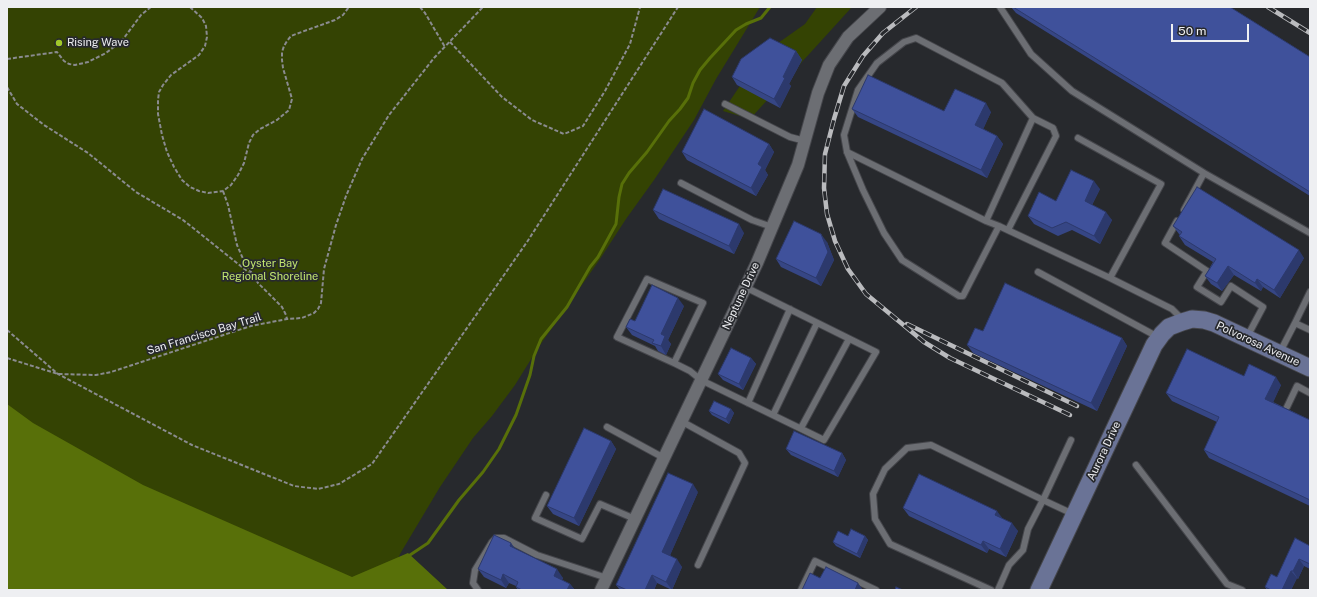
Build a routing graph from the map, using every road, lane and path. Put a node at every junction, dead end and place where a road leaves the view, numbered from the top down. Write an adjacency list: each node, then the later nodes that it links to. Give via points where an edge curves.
1 (151, 7): 12 (path, via 141,15 124,38 96,59 81,64 69,64 57,52)
2 (190, 7): 21 (path, via 202,18 206,26 205,46 192,61 171,75 159,92 158,114 167,152 182,180 199,191)
3 (350, 7): 21 (path, via 335,20 291,36 287,41 282,52 282,60 292,99 289,110 254,135 249,142 238,175)
4 (420, 7): 11 (path)
5 (483, 7): 10 (path, San Francisco Bay Trail)
6 (640, 7): 10 (path, via 630,44 583,126 564,134 532,120 502,97)
7 (678, 7): 46 (path, via 527,242 372,464 339,484 318,489 294,486 192,445)
8 (880, 7): 17 (street, Neptune Drive, via 848,37 829,65)
9 (1000, 7): 19 (lane, via 1031,54 1072,91)
10 (449, 42): 11 (path, San Francisco Bay Trail)
11 (445, 47): 33 (path, San Francisco Bay Trail, via 389,115 362,159 336,225 324,269 322,296 318,309 308,317)
12 (7, 59)
13 (7, 87): 28 (path, via 17,104 44,126 88,153 136,192 184,220)
14 (725, 104): 17 (lane, via 790,137)
15 (1033, 118): 18 (lane, via 1002,84 916,38 904,42 877,63 858,90 844,135); 22 (lane); 25 (lane, via 1053,128 1056,136)
16 (1078, 138): 29 (lane, via 1161,184)
17 (804, 141): 24 (street, Neptune Drive, via 798,165)
18 (847, 152): 22 (lane); 23 (lane, via 884,233 902,260 959,296 963,296)
19 (1204, 173): 26 (lane); 41 (lane, via 1165,243 1207,270 1197,287 1221,302 1231,286 1263,307)
20 (681, 183): 24 (lane, via 752,220)
21 (223, 191): 28 (path, via 237,245)
22 (986, 221): 23 (lane)
23 (999, 226): 25 (lane)
24 (772, 227): 30 (street, Neptune Drive)
25 (1008, 230): 29 (lane)
26 (1310, 232)
27 (1038, 272): 40 (lane)
28 (252, 275): 33 (path, via 282,307)
29 (1110, 278): 34 (lane, via 1172,309)
30 (745, 288): 32 (lane); 47 (street, Neptune Drive)
31 (1310, 292): 36 (lane)
32 (790, 309): 35 (lane); 49 (lane)
33 (287, 319): 46 (path, San Francisco Bay Trail, via 251,326 111,372 96,375)
34 (1183, 322): 40 (street, Aurora Drive, via 1169,327); 41 (street, Polvorosa Avenue, via 1204,320)
35 (818, 323): 39 (lane); 51 (lane)
36 (1295, 323): 38 (lane); 42 (lane)
37 (7, 330): 46 (path)
38 (1310, 330)
39 (849, 338): 54 (lane); 54 (lane, via 876,352 824,440)
40 (1159, 338): 60 (street, Aurora Drive)
41 (1246, 338): 42 (street, Polvorosa Avenue)
42 (1279, 354): 45 (street, Polvorosa Avenue)
43 (7, 358): 46 (path, San Francisco Bay Trail)
44 (674, 363): 44 (lane, via 617,337 648,279 703,303); 47 (lane)
45 (1310, 368)
46 (58, 374)
47 (701, 380): 49 (lane); 52 (street, Neptune Drive)
48 (1310, 392): 50 (lane, via 1297,386)
49 (748, 403): 51 (lane)
50 (1287, 406)
51 (773, 415): 54 (lane)
52 (682, 421): 56 (street, Neptune Drive); 62 (lane, via 739,453 745,463)
53 (607, 427): 56 (lane)
54 (801, 428)
55 (1071, 440): 59 (lane)
56 (664, 458): 61 (street, Neptune Drive)
57 (1136, 465): 71 (lane, via 1227,584)
58 (546, 495): 61 (lane, via 535,518 582,539 600,504)
59 (1043, 500): 60 (lane); 69 (lane, via 931,445 907,448 885,469 873,494 875,519 890,544); 70 (lane, via 1028,529 1023,550 1009,565)
60 (1074, 515): 64 (street, Aurora Drive)
61 (635, 519): 63 (street, Neptune Drive)
62 (698, 565)
63 (607, 578): 65 (lane, via 537,555 504,538 496,538 475,570 473,583); 66 (street, Neptune Drive)
64 (1041, 589)
65 (478, 590)
66 (601, 590)
67 (801, 590): 68 (lane, via 815,561)
68 (876, 590)
69 (991, 590)
70 (998, 590)
71 (1242, 590)

